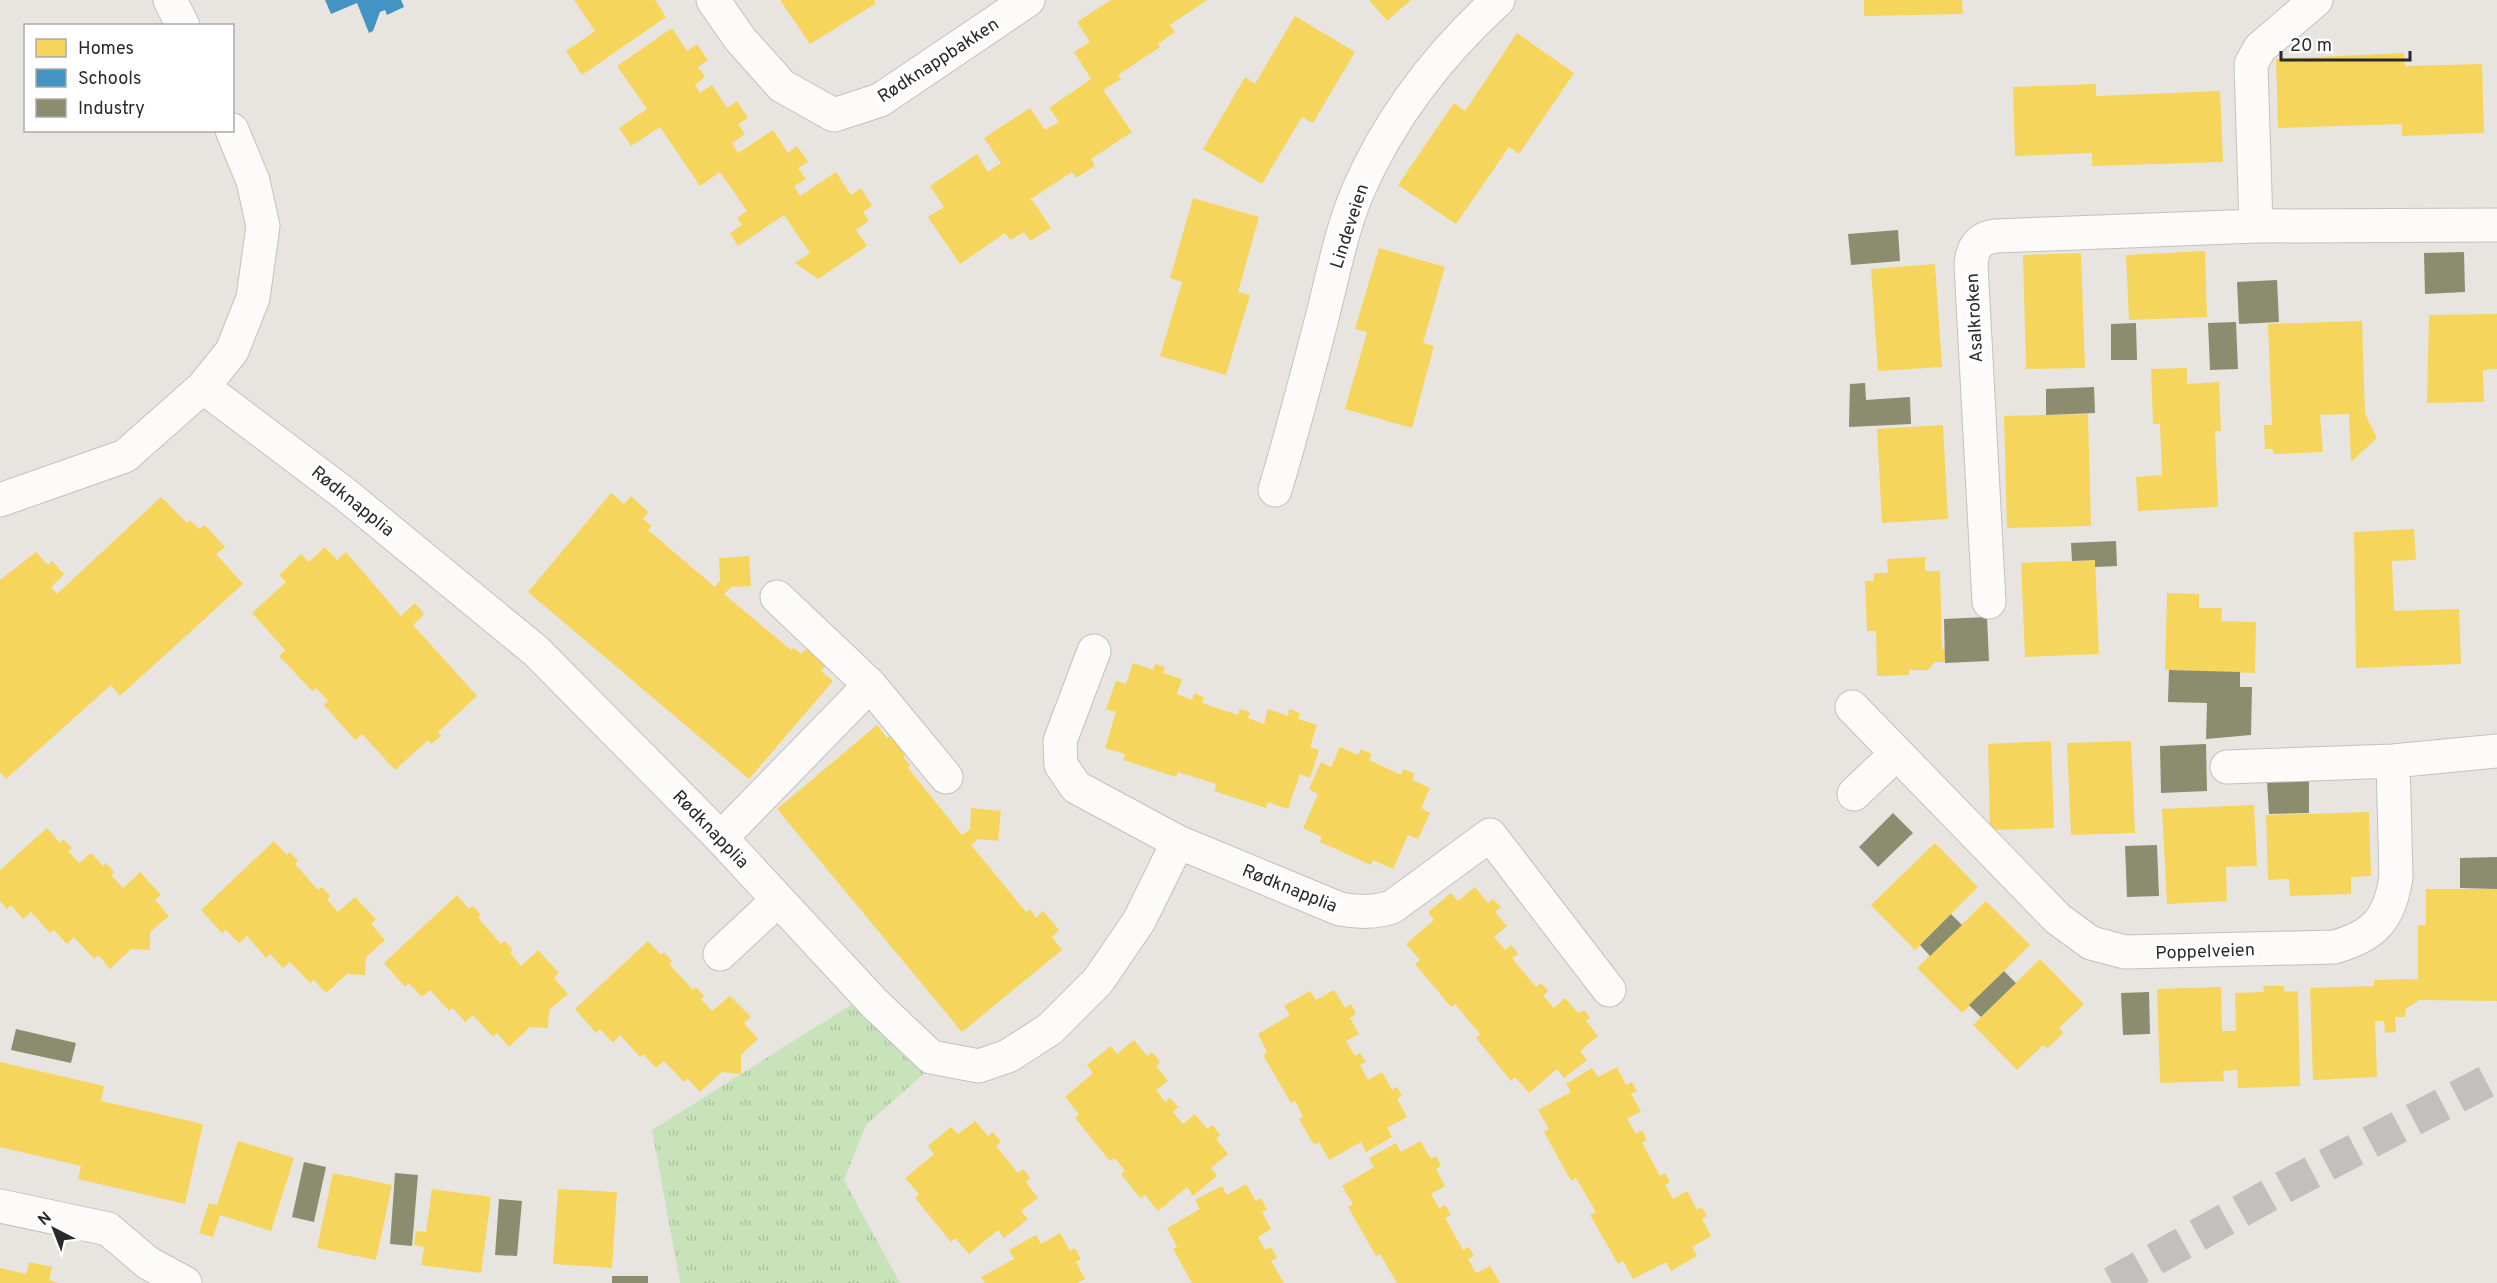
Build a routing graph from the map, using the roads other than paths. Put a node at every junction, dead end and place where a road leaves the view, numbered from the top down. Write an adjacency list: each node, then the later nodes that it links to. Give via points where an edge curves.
1 (170, 0): 6 (street)
2 (713, 0): 3 (street, Rødknappbakken, via 740,39 782,87 834,115 880,100)
3 (1028, 0)
4 (1498, 0): 11 (street, Lindeveien, via 1448,50 1420,85 1393,124 1362,183 1342,236)
5 (2316, 0): 9 (street, via 2260,48 2251,64)
6 (182, 24)
7 (233, 132): 10 (street, via 253,181 263,226 253,298 232,351)
8 (2497, 225): 9 (street, Asalkroken)
9 (2256, 226): 14 (street, Asalkroken, via 1996,236 1977,245 1971,265)
10 (203, 387): 12 (street, via 125,456); 24 (street, Rødknapplia, via 345,494 536,651)
11 (1275, 490)
12 (0, 500)
13 (777, 597): 16 (street)
14 (1989, 602)
15 (1094, 651): 25 (street, Rødknapplia, via 1063,729 1062,765 1076,787)
16 (870, 685): 22 (street); 24 (street)
17 (1852, 707): 19 (street, Poppelveien)
18 (2497, 751): 20 (street)
19 (1896, 754): 20 (street, Poppelveien, via 2074,932 2106,948 2149,953 2334,947 2364,937 2383,917 2396,877); 23 (street)
20 (2393, 761): 21 (street)
21 (2227, 768)
22 (946, 777)
23 (1854, 794)
24 (720, 838): 26 (street, Rødknapplia)
25 (1178, 842): 26 (street, Rødknapplia, via 1139,921 1098,981 1050,1029 1008,1056 979,1066 931,1057 874,1003); 28 (street, Rødknapplia, via 1340,909 1375,912 1407,898 1490,835)
26 (778, 900): 27 (street)
27 (720, 954)
28 (1609, 990)
29 (0, 1206): 30 (street, via 108,1229 148,1263)
30 (185, 1283)

